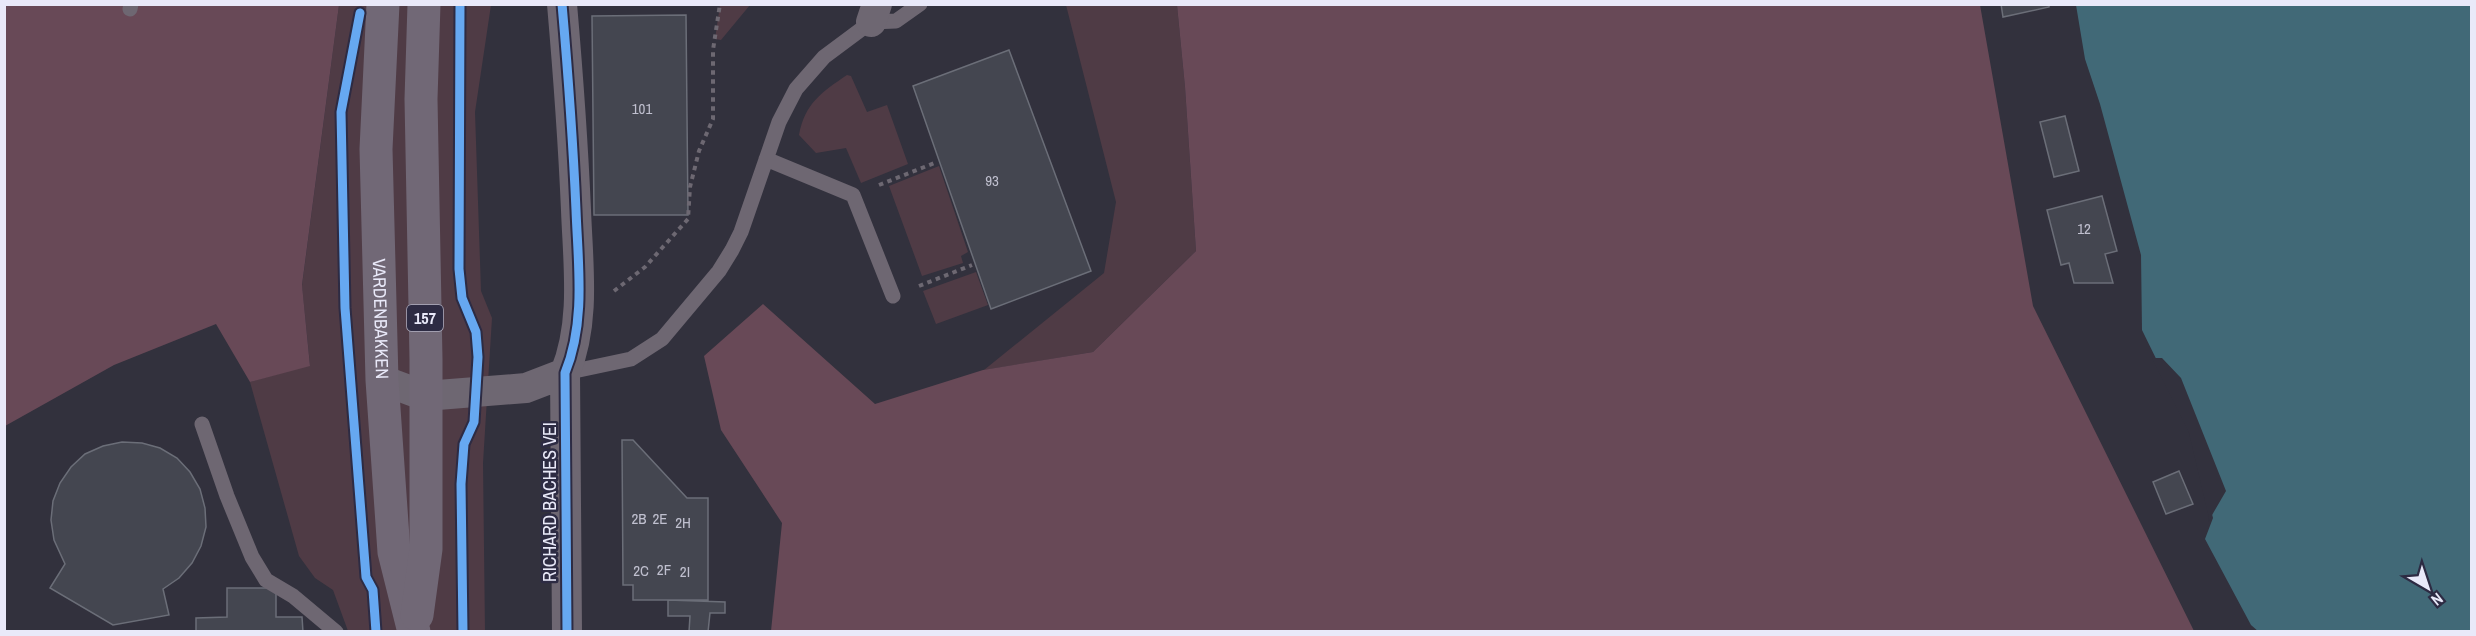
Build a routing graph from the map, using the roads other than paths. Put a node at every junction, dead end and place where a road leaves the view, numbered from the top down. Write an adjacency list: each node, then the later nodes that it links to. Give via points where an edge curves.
1 (383, 4): 10 (main road, VARDENBAKKEN / 157, via 376,148)
2 (424, 4): 8 (main road, VARDENBAKKEN / 157, via 421,99)
3 (562, 4): 9 (street, RICHARD BACHES VEI, via 572,114 578,302 573,354)
4 (920, 4): 5 (lane, via 896,21)
5 (874, 13): 6 (lane, via 824,57 796,89)
6 (766, 159): 7 (lane, via 853,195); 9 (lane, via 732,250 662,339 631,359)
7 (893, 296)
8 (426, 359): 10 (street); 11 (main road, VARDENBAKKEN / 157)
9 (578, 371): 11 (street, via 526,388); 15 (street, RICHARD BACHES VEI)
10 (382, 380): 11 (street); 14 (main road, VARDENBAKKEN / 157, via 394,552)
11 (425, 396): 14 (main road, VARDENBAKKEN / 157, via 426,549)
12 (202, 424): 13 (lane, via 252,557 266,580 293,596)
13 (336, 632)
14 (414, 632)
15 (567, 632)

